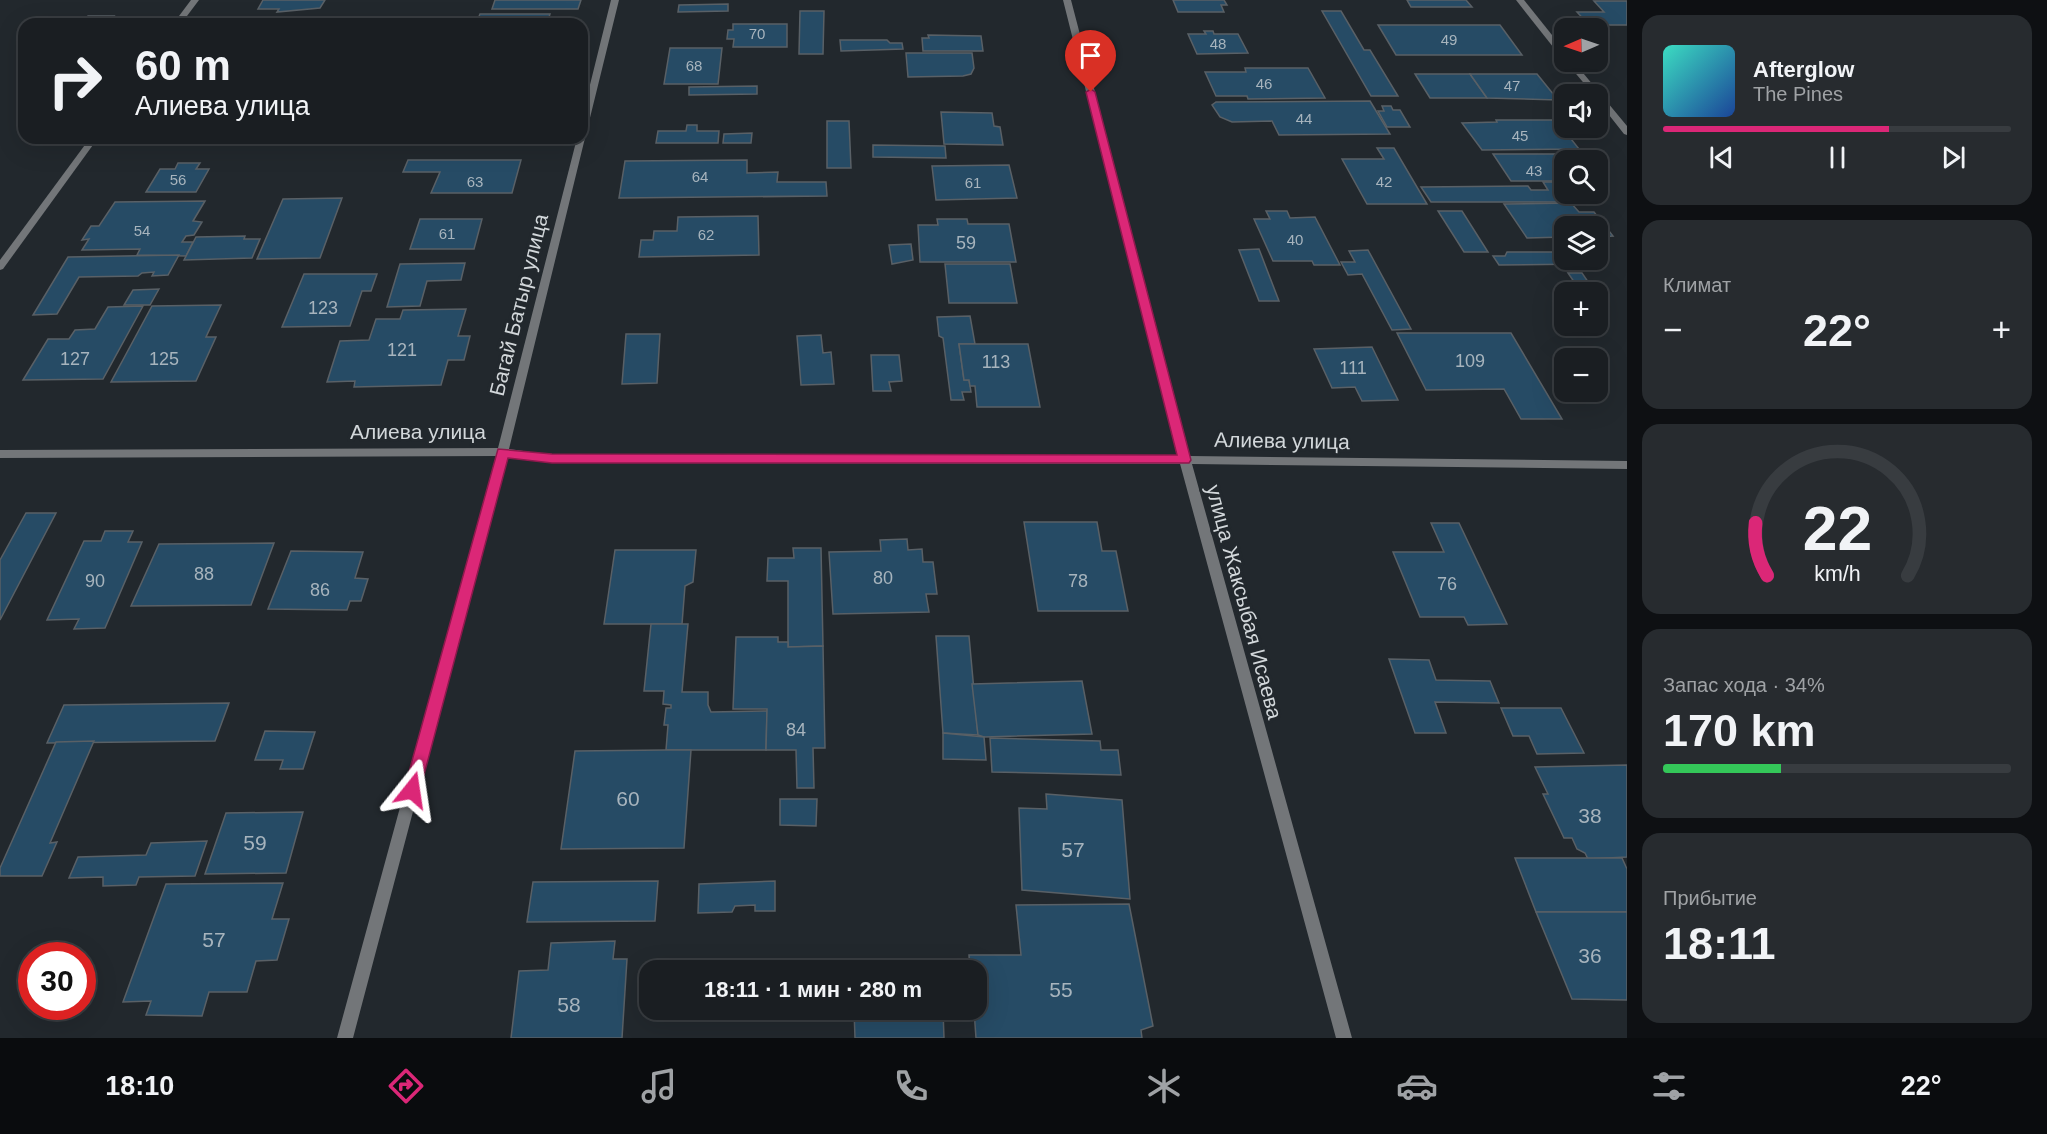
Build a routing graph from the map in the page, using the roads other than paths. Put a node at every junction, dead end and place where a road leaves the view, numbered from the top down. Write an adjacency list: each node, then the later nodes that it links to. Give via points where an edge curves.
1 (195, 0): 5 (street)
2 (615, 0): 9 (street, Багай Батыр улица)
3 (1067, 0): 17 (street, улица Жаксыбая Исаева)
4 (1520, 0): 6 (street)
5 (182, 18)
6 (1554, 42)
7 (1578, 72): 8 (street)
8 (1588, 84)
9 (588, 108)
10 (1608, 109): 11 (street)
11 (1627, 132)
12 (90, 144): 14 (street)
13 (579, 144): 15 (street, Багай Батыр улица)
14 (0, 267)
15 (503, 452): 16 (street, Алиева улица); 17 (street, Алиева улица, via 552,459); 19 (street, Багай Батыр улица)
16 (0, 454)
17 (1185, 460): 18 (street, Алиева улица); 20 (street, улица Жаксыбая Исаева)
18 (1627, 465)
19 (345, 1038)
20 (1344, 1038)

